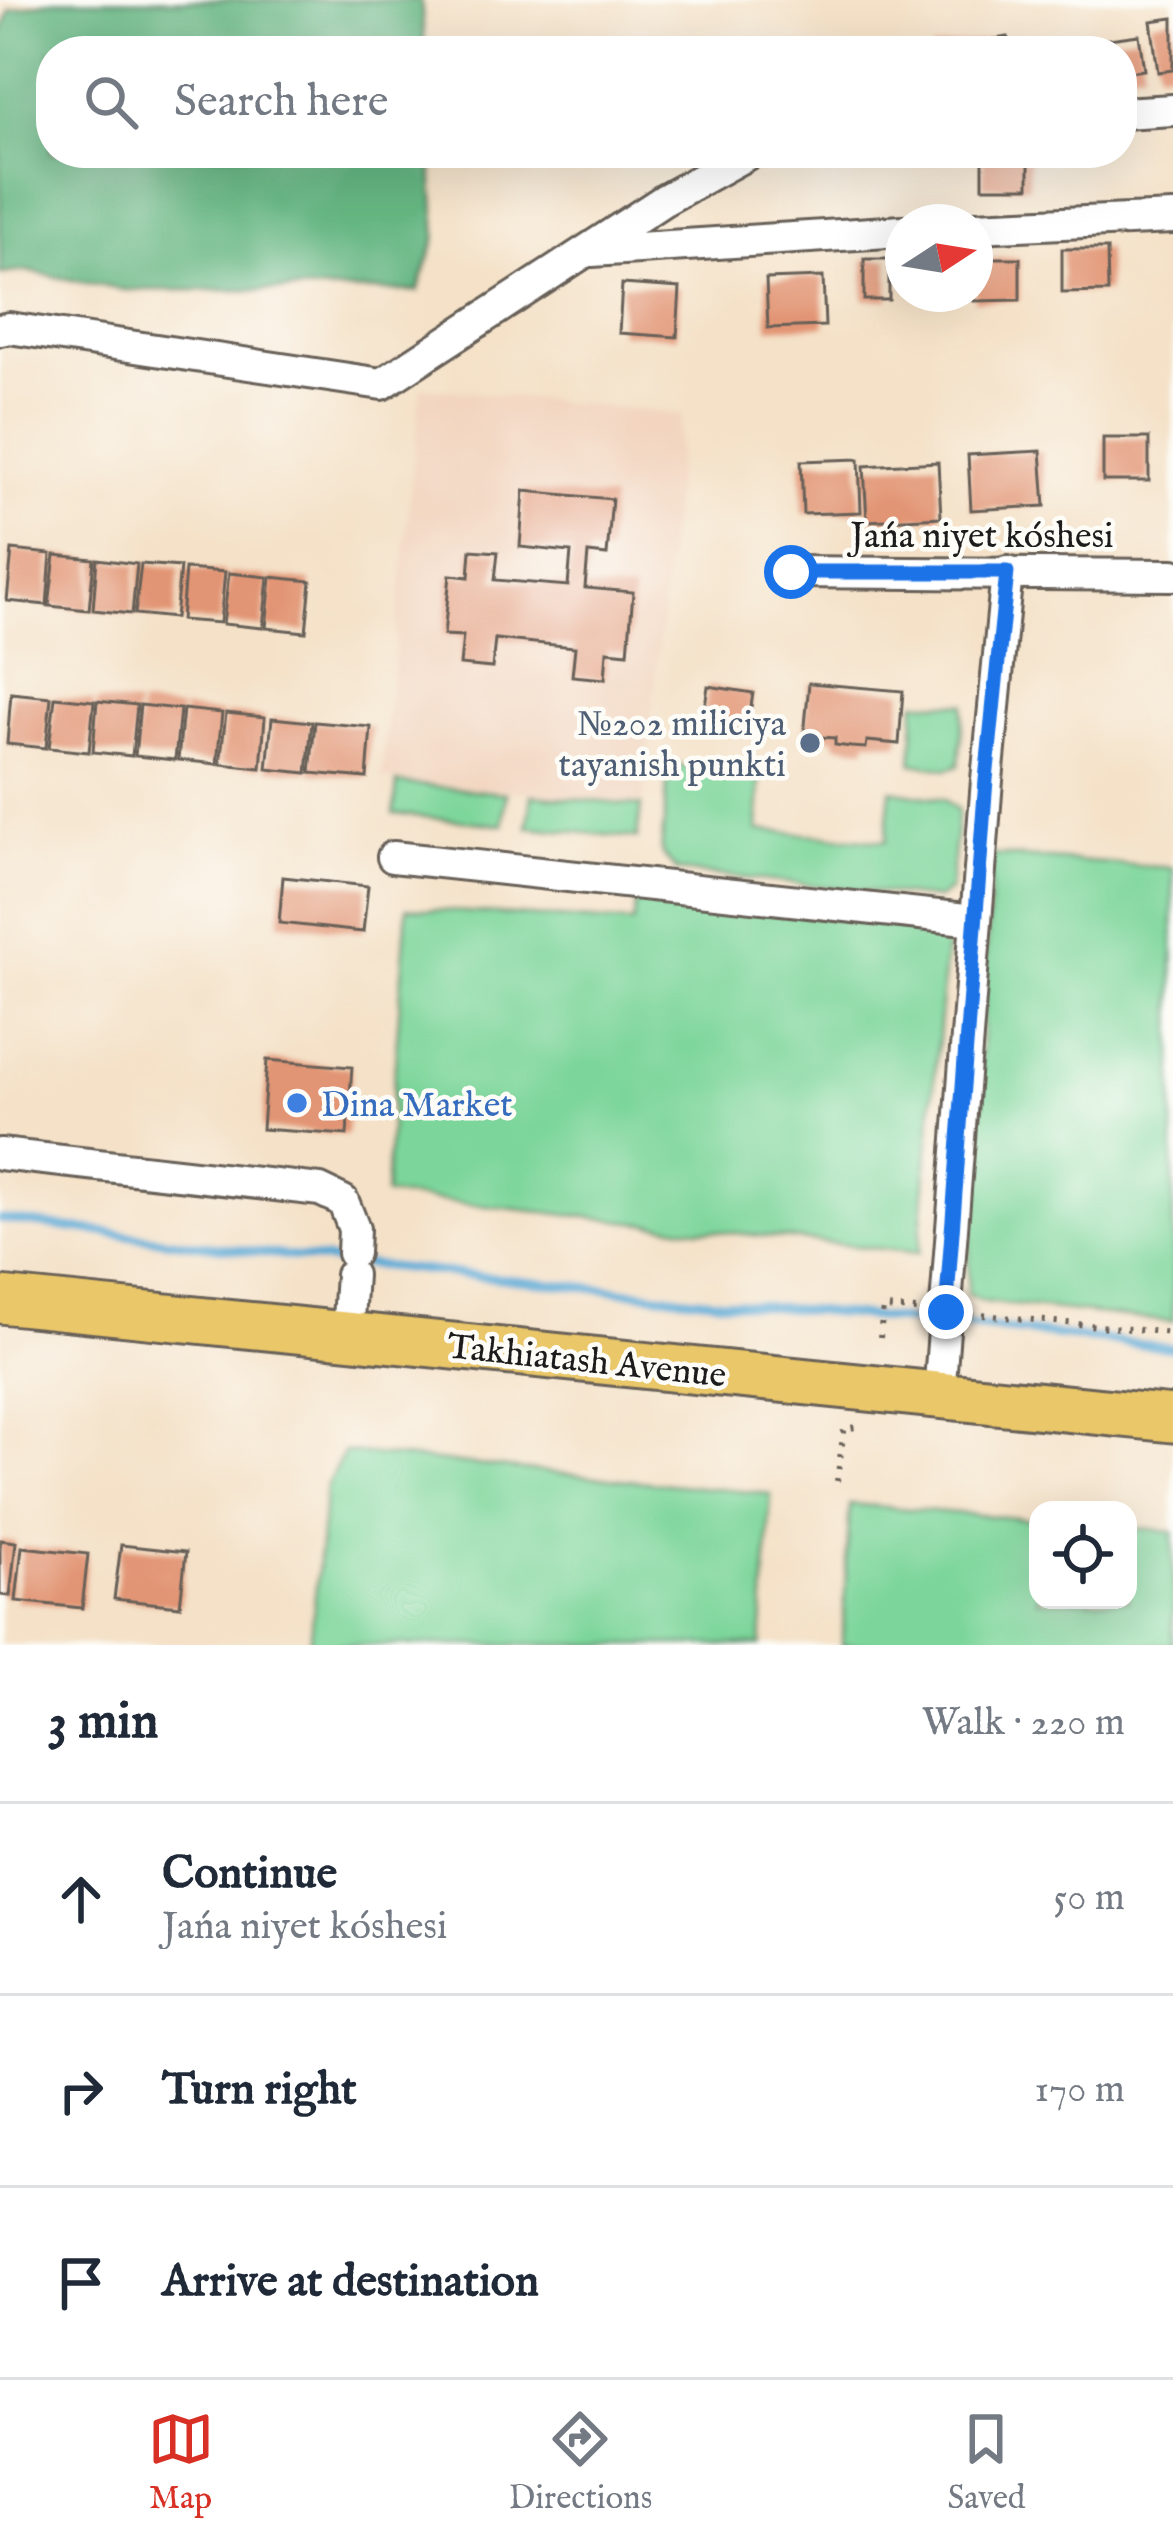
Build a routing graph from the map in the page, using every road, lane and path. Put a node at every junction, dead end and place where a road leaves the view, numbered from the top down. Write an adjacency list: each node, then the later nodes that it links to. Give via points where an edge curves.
1 (1173, 110): 2 (street)
2 (1137, 111)
3 (722, 168): 7 (street)
4 (1173, 218): 5 (street)
5 (993, 226)
6 (885, 232): 7 (street)
7 (586, 251): 8 (street, via 382,384)
8 (0, 330)
9 (791, 572): 10 (street, Jańa niyet kóshesi)
10 (1007, 572): 11 (street, Jańa niyet kóshesi); 13 (street)
11 (1173, 575)
12 (393, 857): 13 (street)
13 (975, 920): 17 (street)
14 (0, 1154): 19 (street, via 320,1190 343,1201 354,1229)
15 (0, 1300): 19 (highway, Takhiatash Avenue)
16 (884, 1308): 20 (path)
17 (946, 1312): 18 (path); 21 (street)
18 (1173, 1333)
19 (346, 1334): 21 (highway, Takhiatash Avenue)
20 (880, 1338)
21 (939, 1395): 22 (highway, Takhiatash Avenue)
22 (1173, 1419)
23 (872, 1427): 24 (path, via 844,1429)
24 (837, 1481)

